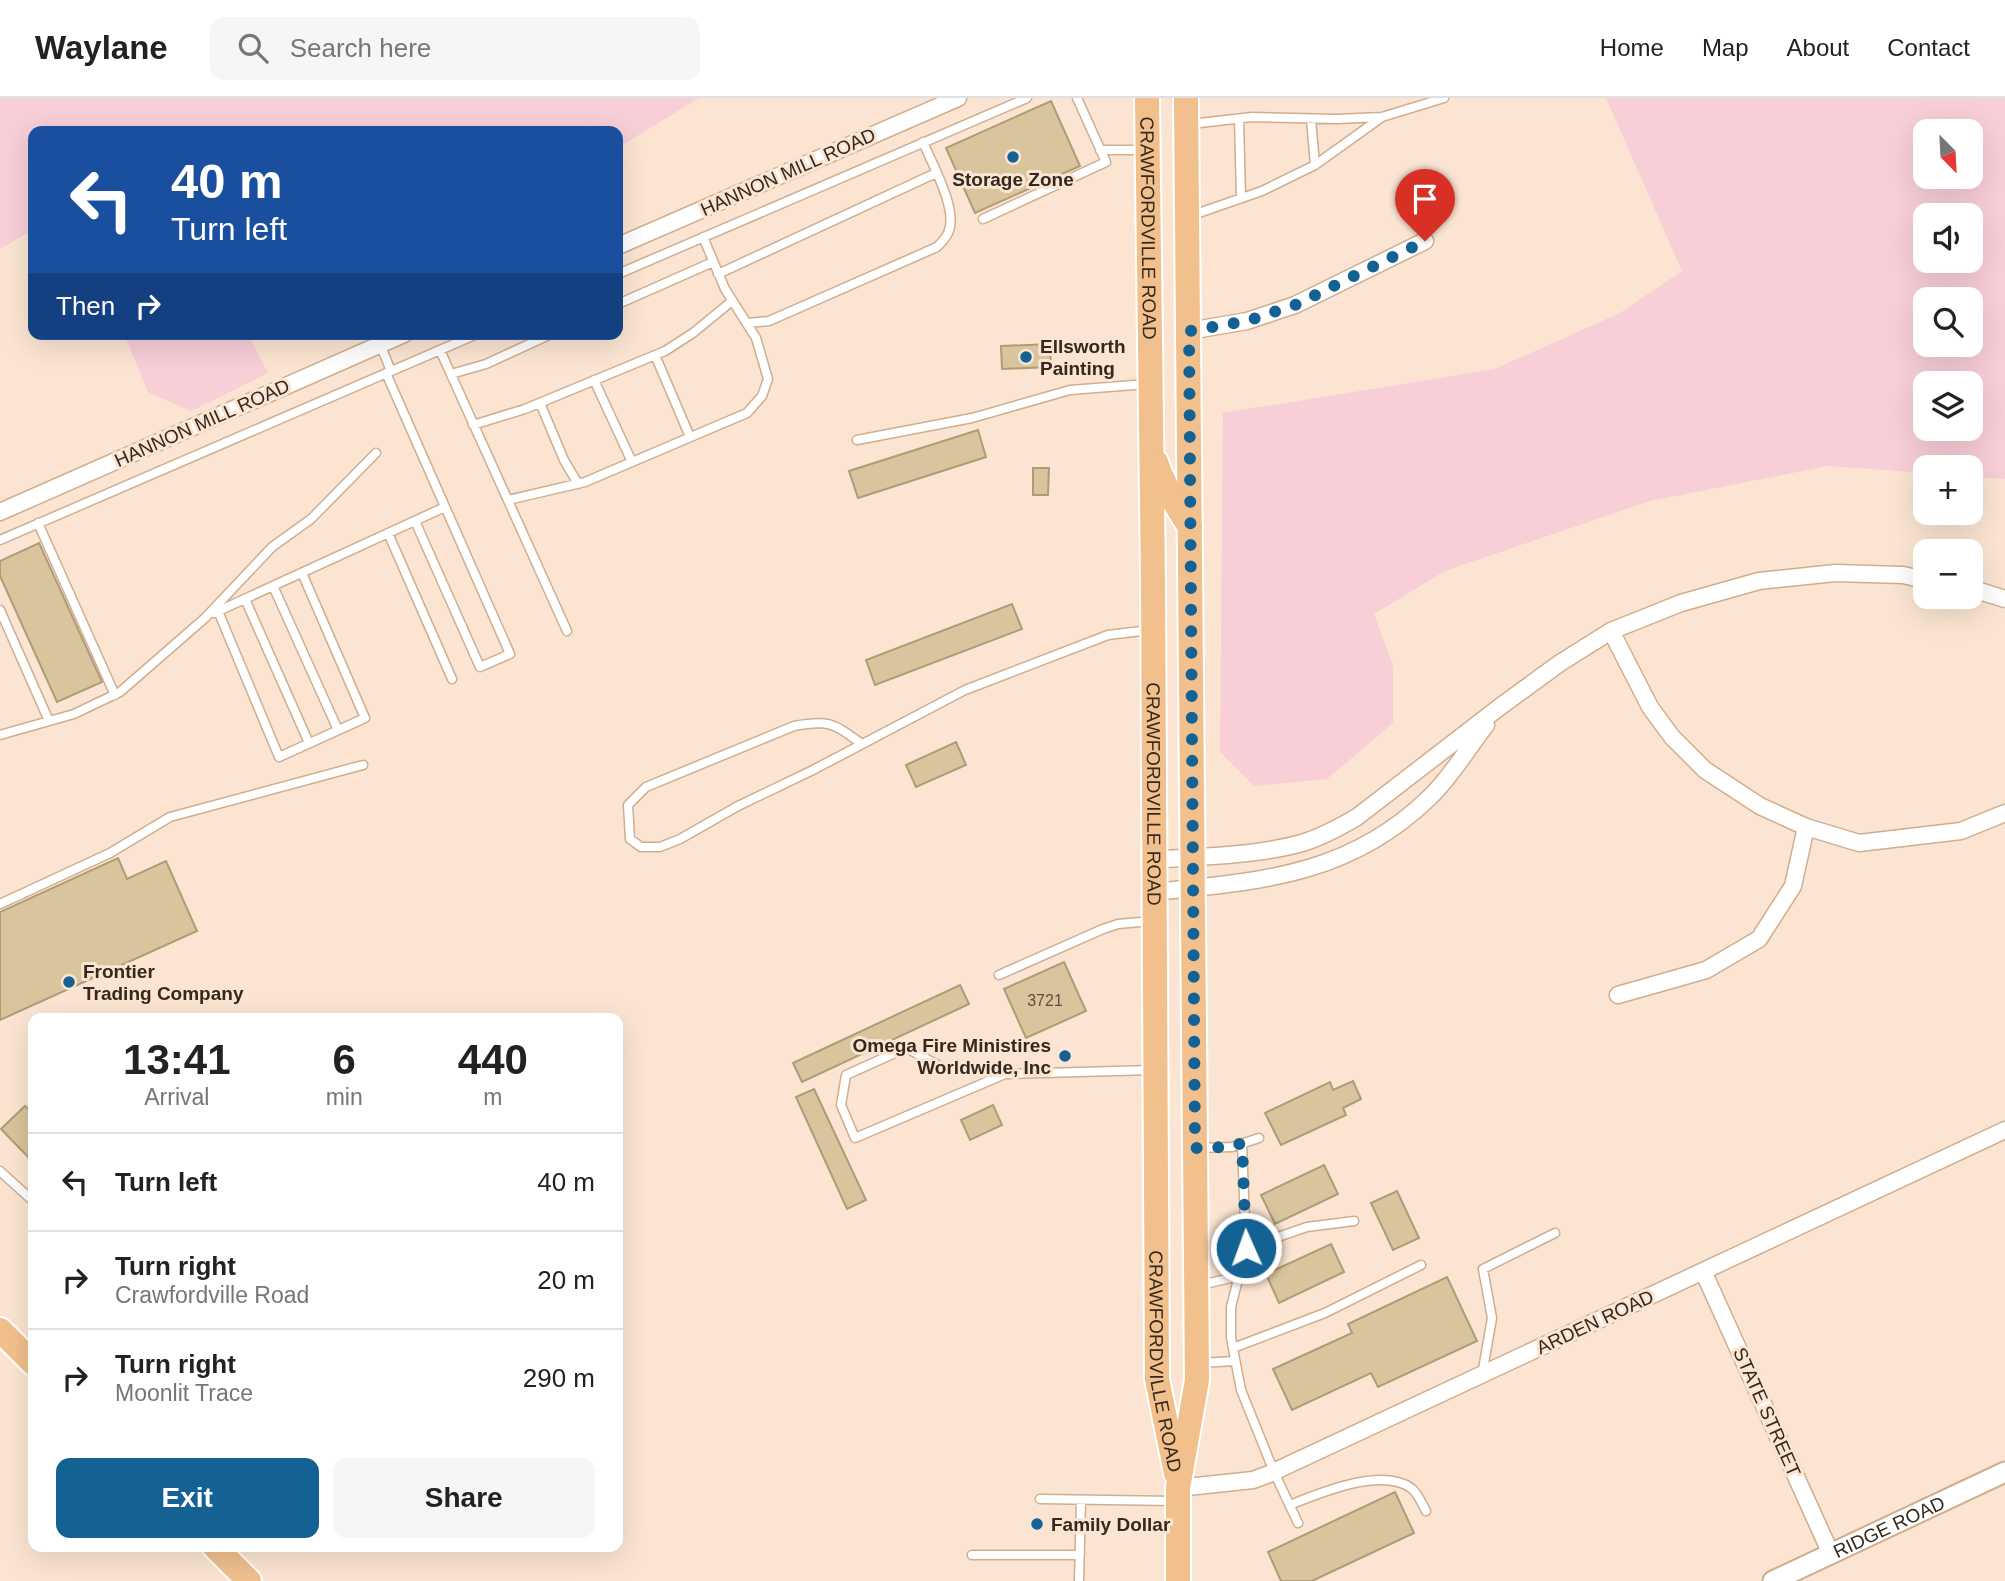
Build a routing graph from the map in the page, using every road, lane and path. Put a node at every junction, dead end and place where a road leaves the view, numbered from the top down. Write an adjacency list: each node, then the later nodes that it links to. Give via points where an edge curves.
1 (958, 98): 21 (street, HANNON MILL ROAD)
2 (1027, 98): 11 (lane)
3 (1077, 98): 13 (lane)
4 (1147, 98): 12 (main road, CRAWFORDVILLE ROAD)
5 (1186, 98): 10 (main road, CRAWFORDVILLE ROAD)
6 (1444, 98): 7 (lane)
7 (1382, 117): 9 (lane); 14 (lane)
8 (1239, 119): 9 (lane); 10 (lane); 16 (lane)
9 (1311, 119): 14 (lane)
10 (1187, 125): 17 (main road, CRAWFORDVILLE ROAD)
11 (923, 142): 15 (lane); 19 (lane)
12 (1147, 149): 13 (lane); 38 (main road, CRAWFORDVILLE ROAD)
13 (1100, 150): 18 (lane, via 1106,162)
14 (1315, 165): 16 (lane)
15 (936, 173): 24 (lane); 27 (lane, via 951,221 948,234 937,247 769,321)
16 (1241, 198): 17 (lane)
17 (1188, 217): 28 (main road, CRAWFORDVILLE ROAD)
18 (983, 219)
19 (703, 237): 22 (lane); 23 (lane)
20 (1425, 241): 28 (street, via 1295,305 1247,321)
21 (623, 244)
22 (713, 262): 24 (lane); 26 (lane)
23 (623, 272)
24 (718, 274): 25 (lane)
25 (732, 301): 27 (lane); 34 (lane, via 693,333)
26 (623, 302)
27 (747, 323): 41 (lane, via 768,379 762,397 747,413)
28 (1189, 331): 52 (main road, CRAWFORDVILLE ROAD)
29 (390, 340): 32 (street, HANNON MILL ROAD)
30 (463, 340): 33 (lane)
31 (538, 340): 36 (lane)
32 (380, 344): 35 (lane); 49 (street, HANNON MILL ROAD)
33 (440, 350): 35 (lane); 36 (lane)
34 (655, 355): 37 (lane); 41 (lane)
35 (389, 372): 48 (lane); 51 (lane)
36 (451, 374): 40 (lane)
37 (594, 380): 39 (lane); 45 (lane)
38 (1150, 384): 42 (lane, via 1070,390 972,418); 43 (main road, CRAWFORDVILLE ROAD)
39 (540, 402): 40 (lane); 46 (lane)
40 (473, 425): 47 (lane)
41 (690, 437): 45 (lane)
42 (857, 440)
43 (1151, 445): 52 (main road, via 1161,479); 57 (main road, CRAWFORDVILLE ROAD)
44 (376, 453): 64 (lane, via 311,519 272,547)
45 (632, 462): 46 (lane)
46 (578, 484): 47 (lane)
47 (508, 500): 66 (lane)
48 (445, 507): 50 (lane); 50 (lane, via 510,654 480,667)
49 (0, 512)
50 (415, 521): 53 (lane)
51 (38, 523): 54 (lane); 70 (lane)
52 (1190, 527): 68 (main road, CRAWFORDVILLE ROAD)
53 (388, 533): 55 (lane); 69 (lane)
54 (0, 540)
55 (302, 573): 58 (lane); 73 (lane, via 365,718)
56 (1913, 577): 67 (street, via 1835,573 1759,581 1681,603)
57 (1153, 582): 65 (main road, CRAWFORDVILLE ROAD); 68 (main road, via 1177,620)
58 (273, 586): 60 (lane); 73 (lane)
59 (1983, 592): 61 (street)
60 (245, 599): 63 (lane); 75 (lane)
61 (2005, 599)
62 (0, 610): 72 (lane)
63 (218, 611): 64 (lane); 75 (lane, via 279,757)
64 (205, 618): 70 (lane)
65 (1153, 630): 76 (lane, via 1108,635 965,690); 83 (main road, CRAWFORDVILLE ROAD)
66 (567, 631)
67 (1611, 631): 71 (street); 80 (street, via 1650,707 1672,737 1705,770 1760,806)
68 (1191, 666): 82 (main road, CRAWFORDVILLE ROAD)
69 (452, 679)
70 (115, 695): 72 (lane)
71 (1501, 706): 79 (street); 81 (street, via 1431,796)
72 (49, 721): 74 (lane)
73 (338, 730): 75 (lane)
74 (0, 735)
75 (309, 743)
76 (862, 744): 76 (lane, via 680,839 640,848 630,839 628,805 646,787 794,726 834,724)
77 (363, 765): 86 (lane, via 170,817 110,853)
78 (2005, 813): 80 (street, via 1961,831 1859,844)
79 (1357, 817): 81 (street); 82 (street, via 1304,842)
80 (1806, 827): 89 (street, via 1793,886 1759,939 1706,970)
81 (1371, 841): 84 (street, via 1318,867 1255,882)
82 (1192, 857): 83 (street); 84 (main road, CRAWFORDVILLE ROAD)
83 (1154, 860): 85 (main road, CRAWFORDVILLE ROAD)
84 (1192, 888): 85 (street); 95 (main road, CRAWFORDVILLE ROAD)
85 (1155, 892): 87 (main road, CRAWFORDVILLE ROAD)
86 (0, 904)
87 (1155, 920): 88 (lane, via 1103,929); 90 (main road, CRAWFORDVILLE ROAD)
88 (999, 975)
89 (1618, 995)
90 (1155, 1070): 91 (lane); 113 (main road, CRAWFORDVILLE ROAD, via 1157,1379)
91 (1005, 1074): 91 (lane, via 855,1138 841,1105 846,1075 906,1048 942,1068)
92 (2005, 1130): 102 (street, ARDEN ROAD)
93 (1259, 1138): 94 (lane)
94 (1242, 1143): 95 (lane); 100 (lane)
95 (1195, 1148): 104 (main road, CRAWFORDVILLE ROAD)
96 (0, 1171): 97 (lane)
97 (28, 1196)
98 (1354, 1221): 100 (lane, via 1307,1227)
99 (1555, 1233): 110 (lane, via 1483,1269 1492,1318)
100 (1246, 1248): 103 (lane)
101 (1421, 1265): 106 (lane, via 1325,1313)
102 (1703, 1271): 110 (street, ARDEN ROAD); 120 (street, STATE STREET)
103 (1239, 1276): 104 (lane); 106 (lane, via 1231,1307)
104 (1196, 1286): 109 (main road, CRAWFORDVILLE ROAD)
105 (0, 1330): 107 (main road)
106 (1233, 1348): 108 (lane)
107 (28, 1358)
108 (1235, 1361): 109 (lane); 111 (lane, via 1241,1390)
109 (1197, 1363): 113 (main road, CRAWFORDVILLE ROAD)
110 (1482, 1375): 111 (street, ARDEN ROAD)
111 (1274, 1472): 113 (street, ARDEN ROAD); 116 (lane)
112 (2005, 1472): 120 (street, RIDGE ROAD)
113 (1178, 1494): 115 (lane); 125 (main road, CRAWFORDVILLE ROAD)
114 (1040, 1499): 115 (lane)
115 (1081, 1500): 122 (lane)
116 (1290, 1505): 117 (lane, via 1332,1488 1380,1480 1414,1489); 118 (lane)
117 (1426, 1511)
118 (1298, 1523)
119 (220, 1552): 123 (main road)
120 (1831, 1554): 126 (street, RIDGE ROAD)
121 (972, 1555): 122 (lane)
122 (1080, 1556): 124 (lane)
123 (249, 1581)
124 (1079, 1581)
125 (1178, 1581)
126 (1773, 1581)

